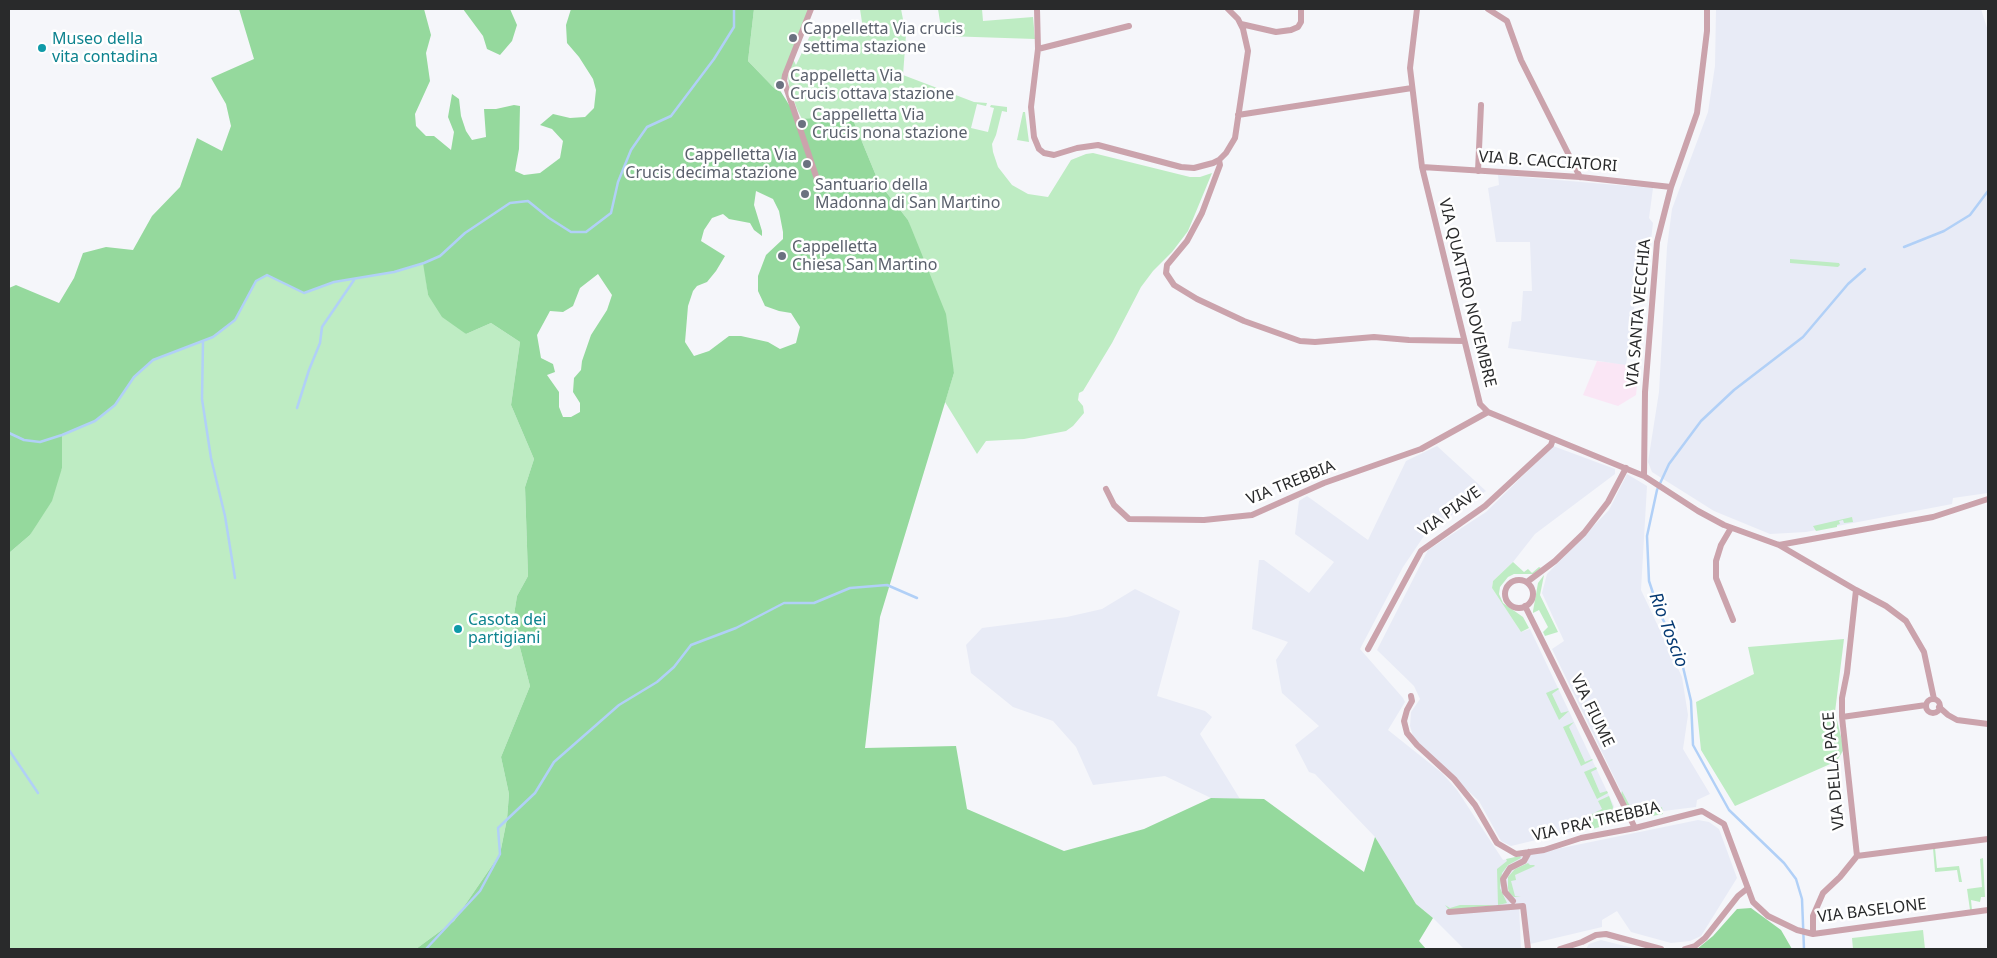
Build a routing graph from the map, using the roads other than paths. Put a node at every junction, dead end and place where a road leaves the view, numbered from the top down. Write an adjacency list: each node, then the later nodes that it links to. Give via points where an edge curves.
1 (811, 9): 18 (street, via 784,81)
2 (1036, 9): 10 (street)
3 (1228, 9): 8 (street)
4 (1301, 9): 8 (street, via 1301,22 1291,30 1276,32)
5 (1417, 9): 11 (street, VIA QUATTRO NOVEMBRE, via 1410,68)
6 (1488, 9): 17 (street, via 1507,21 1521,60)
7 (1707, 9): 19 (street, VIA SANTA VECCHIA, via 1698,113)
8 (1240, 24): 13 (street, via 1248,51)
9 (1129, 26): 10 (street)
10 (1038, 49): 14 (street, via 1031,107 1039,149 1054,155 1098,145 1194,168)
11 (1412, 88): 13 (street); 15 (street, VIA QUATTRO NOVEMBRE)
12 (1481, 104): 16 (street)
13 (1238, 115): 14 (street, via 1235,138)
14 (1219, 160): 20 (street, via 1202,213 1187,241 1167,265 1166,273 1174,285 1244,321 1300,340 1315,342 1374,337)
15 (1422, 168): 16 (street, VIA B. CACCIATORI); 20 (street, VIA QUATTRO NOVEMBRE)
16 (1478, 171): 17 (street, VIA B. CACCIATORI)
17 (1580, 177): 19 (street, VIA B. CACCIATORI)
18 (819, 185)
19 (1671, 187): 24 (street, VIA SANTA VECCHIA, via 1657,242 1646,392)
20 (1464, 341): 21 (street, VIA QUATTRO NOVEMBRE, via 1480,404)
21 (1488, 412): 22 (street, VIA QUATTRO NOVEMBRE); 25 (street, VIA TREBBIA, via 1421,448 1324,483 1252,515 1204,520 1129,519 1114,505)
22 (1553, 439): 23 (street, VIA QUATTRO NOVEMBRE); 33 (street, VIA PIAVE, via 1551,445 1485,506 1421,551)
23 (1626, 468): 24 (street, VIA QUATTRO NOVEMBRE); 29 (street, via 1608,502 1584,533)
24 (1644, 476): 27 (street, VIA QUATTRO NOVEMBRE, via 1698,512)
25 (1106, 488)
26 (1988, 499): 28 (street, via 1932,517)
27 (1731, 528): 28 (street, VIA QUATTRO NOVEMBRE); 32 (street, via 1716,561 1716,578)
28 (1779, 545): 30 (street)
29 (1527, 582): 31 (street, via 1533,591); 31 (street, via 1512,582 1505,591 1511,605)
30 (1856, 590): 35 (street, via 1886,606 1906,622 1924,652); 38 (street, VIA DELLA PACE)
31 (1525, 606): 40 (street, VIA FIUME)
32 (1733, 620)
33 (1368, 649)
34 (1411, 696): 42 (street, VIA PRA' TREBBIA, via 1404,721 1407,733 1454,779 1475,805 1497,843 1516,854)
35 (1934, 699): 36 (street); 37 (street)
36 (1926, 705): 37 (street, via 1931,712); 38 (street)
37 (1939, 707): 39 (street, via 1953,718)
38 (1842, 717): 43 (street, VIA DELLA PACE)
39 (1988, 724)
40 (1635, 828): 42 (street, VIA PRA' TREBBIA); 44 (street, VIA PRA' TREBBIA, via 1702,811 1724,824)
41 (1988, 839): 43 (street)
42 (1529, 852): 45 (street, via 1524,861 1510,868 1503,879 1505,892)
43 (1857, 856): 48 (street, via 1823,893 1813,916)
44 (1748, 888): 48 (street, VIA BASELONE, via 1753,902 1768,916); 52 (street, via 1705,938)
45 (1513, 901)
46 (1988, 910): 48 (street, VIA BASELONE)
47 (1449, 912): 49 (street, via 1523,906)
48 (1811, 933)
49 (1528, 949)
50 (1560, 949): 51 (street, via 1606,934)
51 (1661, 949)
52 (1687, 949)

